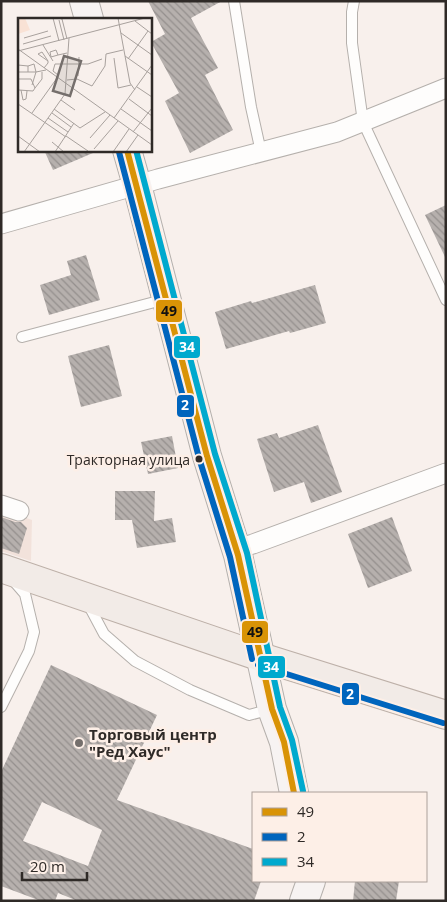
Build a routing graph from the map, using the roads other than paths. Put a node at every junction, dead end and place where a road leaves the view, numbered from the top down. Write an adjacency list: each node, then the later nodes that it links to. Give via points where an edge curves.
1 (84, 1): 4 (street)
2 (234, 1): 8 (lane)
3 (354, 1): 6 (lane, via 352,43)
4 (89, 18)
5 (446, 88): 6 (street)
6 (363, 122): 8 (street); 12 (lane)
7 (127, 151): 9 (street)
8 (261, 152): 9 (street)
9 (137, 185): 10 (street); 11 (street)
10 (1, 224)
11 (167, 299): 13 (lane); 15 (street, via 207,456)
12 (446, 300)
13 (22, 337)
14 (446, 473): 15 (street)
15 (236, 549): 18 (street)
16 (2, 569): 17 (main road); 19 (lane, via 25,594 34,632 29,651)
17 (84, 597): 18 (main road); 20 (lane, via 104,634 135,661 190,690 249,715)
18 (261, 657): 20 (street); 21 (main road)
19 (1, 707)
20 (272, 709): 22 (street, via 284,742)
21 (446, 715)
22 (294, 792)
23 (311, 882): 24 (street)
24 (304, 901)

